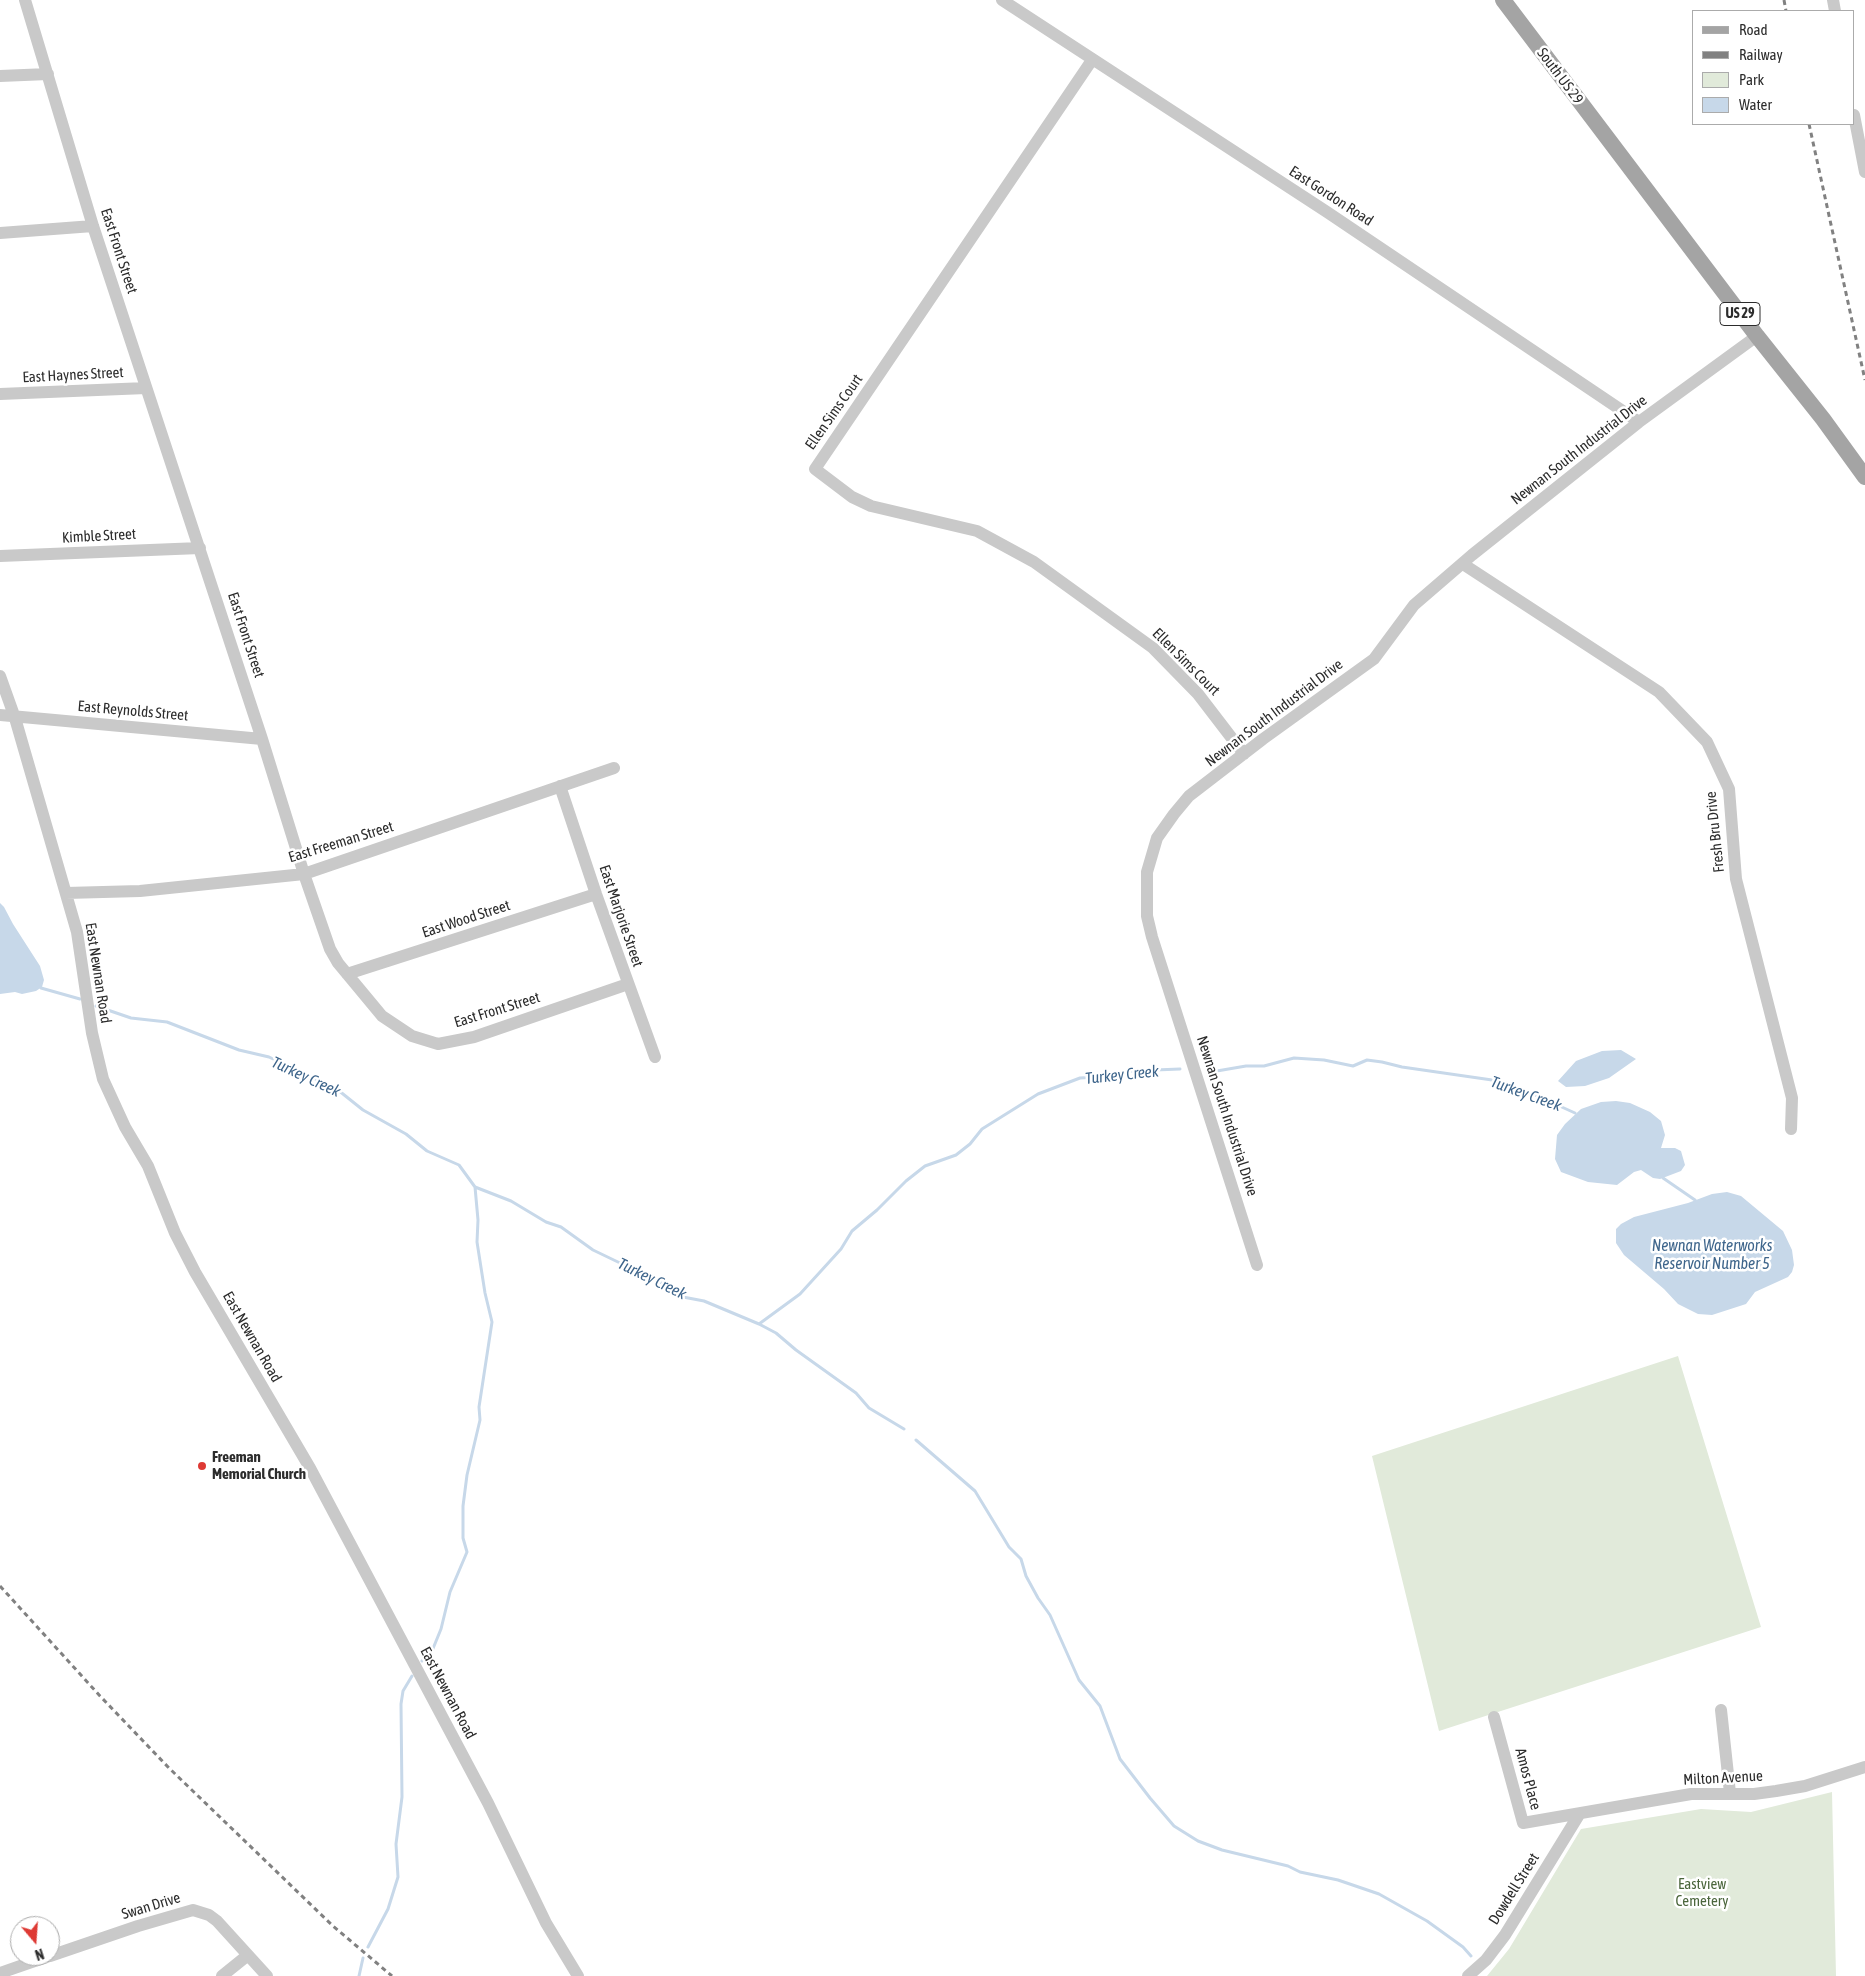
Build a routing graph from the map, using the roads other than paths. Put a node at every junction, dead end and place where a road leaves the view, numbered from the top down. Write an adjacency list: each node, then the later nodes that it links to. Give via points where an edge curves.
1 (25, 0): 5 (street, East Front Street)
2 (1002, 0): 4 (street, East Gordon Road)
3 (1503, 0): 11 (main road, South US 29 / US 29)
4 (1092, 60): 14 (street, East Gordon Road, via 1335,217); 23 (street, Ellen Sims Court, via 815,470 852,497 871,506 977,531 1034,562 1153,648 1198,694)
5 (48, 74): 6 (street); 9 (street, East Front Street)
6 (0, 76)
7 (1855, 119): 8 (street)
8 (1865, 172)
9 (94, 226): 10 (street); 12 (street, East Front Street)
10 (0, 232)
11 (1757, 336): 14 (street, Newnan South Industrial Drive); 15 (main road, US 29)
12 (146, 388): 13 (street, East Haynes Street); 16 (street, East Front Street)
13 (0, 394)
14 (1639, 422): 18 (street, Newnan South Industrial Drive)
15 (1864, 476)
16 (200, 548): 17 (street, Kimble Street); 22 (street, East Front Street)
17 (0, 556)
18 (1463, 564): 23 (street, Newnan South Industrial Drive, via 1414,606 1374,659); 32 (street, Fresh Bru Drive, via 1659,692 1707,742 1729,788 1736,879 1792,1098)
19 (0, 676): 21 (street, East Newnan Road)
20 (0, 716): 21 (street, East Reynolds Street)
21 (15, 718): 22 (street, East Reynolds Street); 27 (street, East Newnan Road)
22 (262, 738): 26 (street, East Front Street)
23 (1244, 754): 33 (street, Newnan South Industrial Drive, via 1189,796 1158,838 1147,872 1147,916)
24 (614, 768): 25 (street, East Freeman Street)
25 (560, 786): 26 (street, East Freeman Street); 28 (street, East Marjorie Street)
26 (304, 874): 27 (street, East Freeman Street, via 140,891); 29 (street, East Front Street, via 330,949)
27 (66, 893): 45 (street, East Newnan Road, via 78,932 92,1033 103,1079 125,1127 148,1166 175,1233 310,1468 488,1804 546,1923)
28 (596, 894): 29 (street, East Wood Street); 30 (street, East Marjorie Street)
29 (347, 974): 30 (street, East Front Street, via 382,1016 412,1036 438,1044 474,1037)
30 (628, 984): 31 (street, East Marjorie Street)
31 (655, 1057)
32 (1791, 1129)
33 (1257, 1265)
34 (1721, 1710): 37 (street)
35 (1494, 1717): 38 (street, Amos Place, via 1524,1823)
36 (1865, 1766): 37 (street, Milton Avenue, via 1805,1786 1754,1794)
37 (1730, 1793): 38 (street, Milton Avenue, via 1691,1794)
38 (1580, 1812): 46 (street, Dowdell Street, via 1505,1936)
39 (60, 1953): 40 (street, Swan Drive, via 193,1910 217,1921)
40 (248, 1954): 43 (street); 44 (street, Swan Drive)
41 (21, 1966): 42 (street, Swan Drive)
42 (0, 1973)
43 (222, 1976)
44 (267, 1976)
45 (578, 1976)
46 (1468, 1976)

